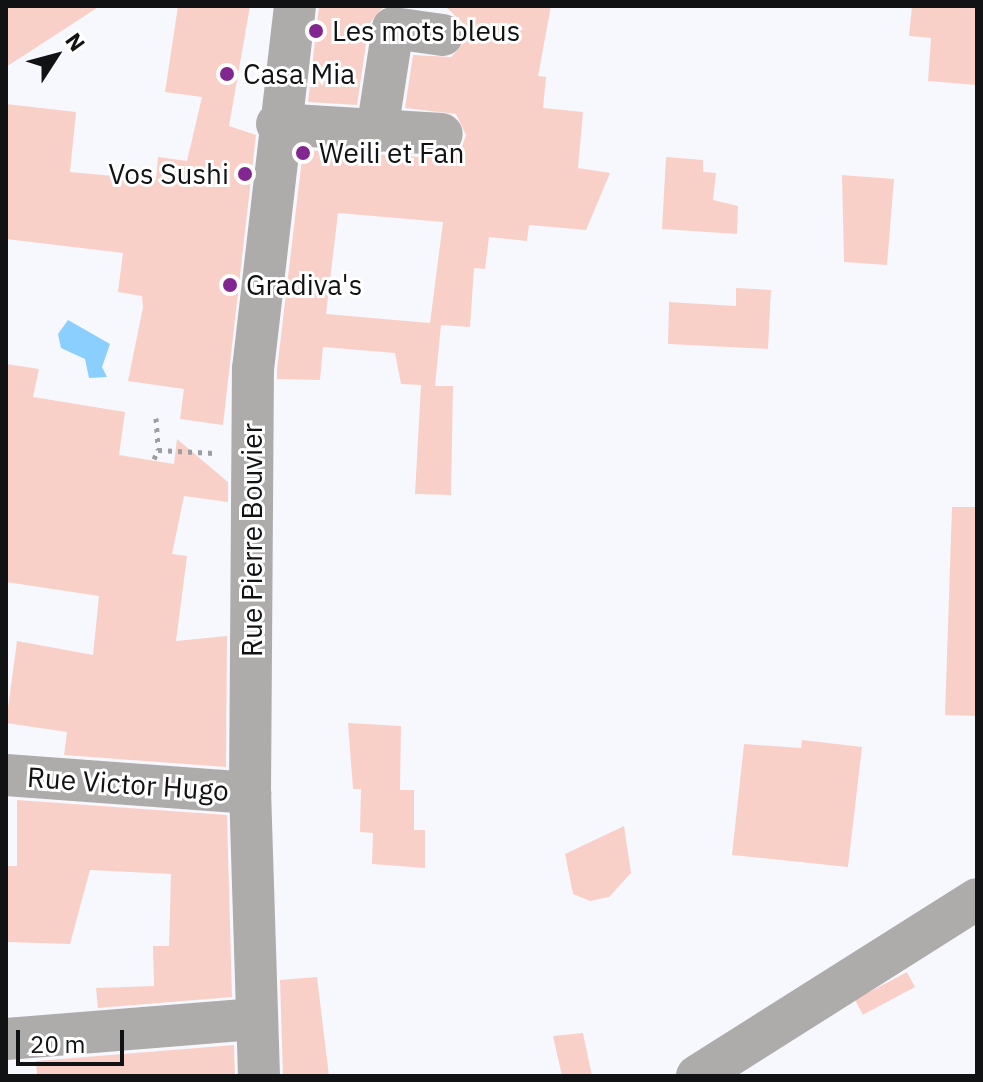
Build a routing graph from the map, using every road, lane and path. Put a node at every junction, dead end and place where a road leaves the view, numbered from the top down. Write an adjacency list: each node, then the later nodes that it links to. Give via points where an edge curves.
1 (295, 6): 3 (street, Rue Pierre Bouvier)
2 (443, 35): 4 (street, via 393,28)
3 (277, 124): 4 (street); 8 (street, Rue Pierre Bouvier)
4 (377, 131): 5 (street)
5 (442, 134)
6 (156, 418): 7 (path)
7 (158, 450): 8 (path); 9 (path)
8 (251, 455): 11 (street, Rue Pierre Bouvier)
9 (154, 459)
10 (6, 775): 11 (street, Rue Victor Hugo)
11 (250, 793): 13 (street, Rue Pierre Bouvier)
12 (977, 899): 16 (street)
13 (253, 1019): 14 (street); 15 (street, Rue Pierre Bouvier)
14 (6, 1039)
15 (259, 1076)
16 (697, 1076)

